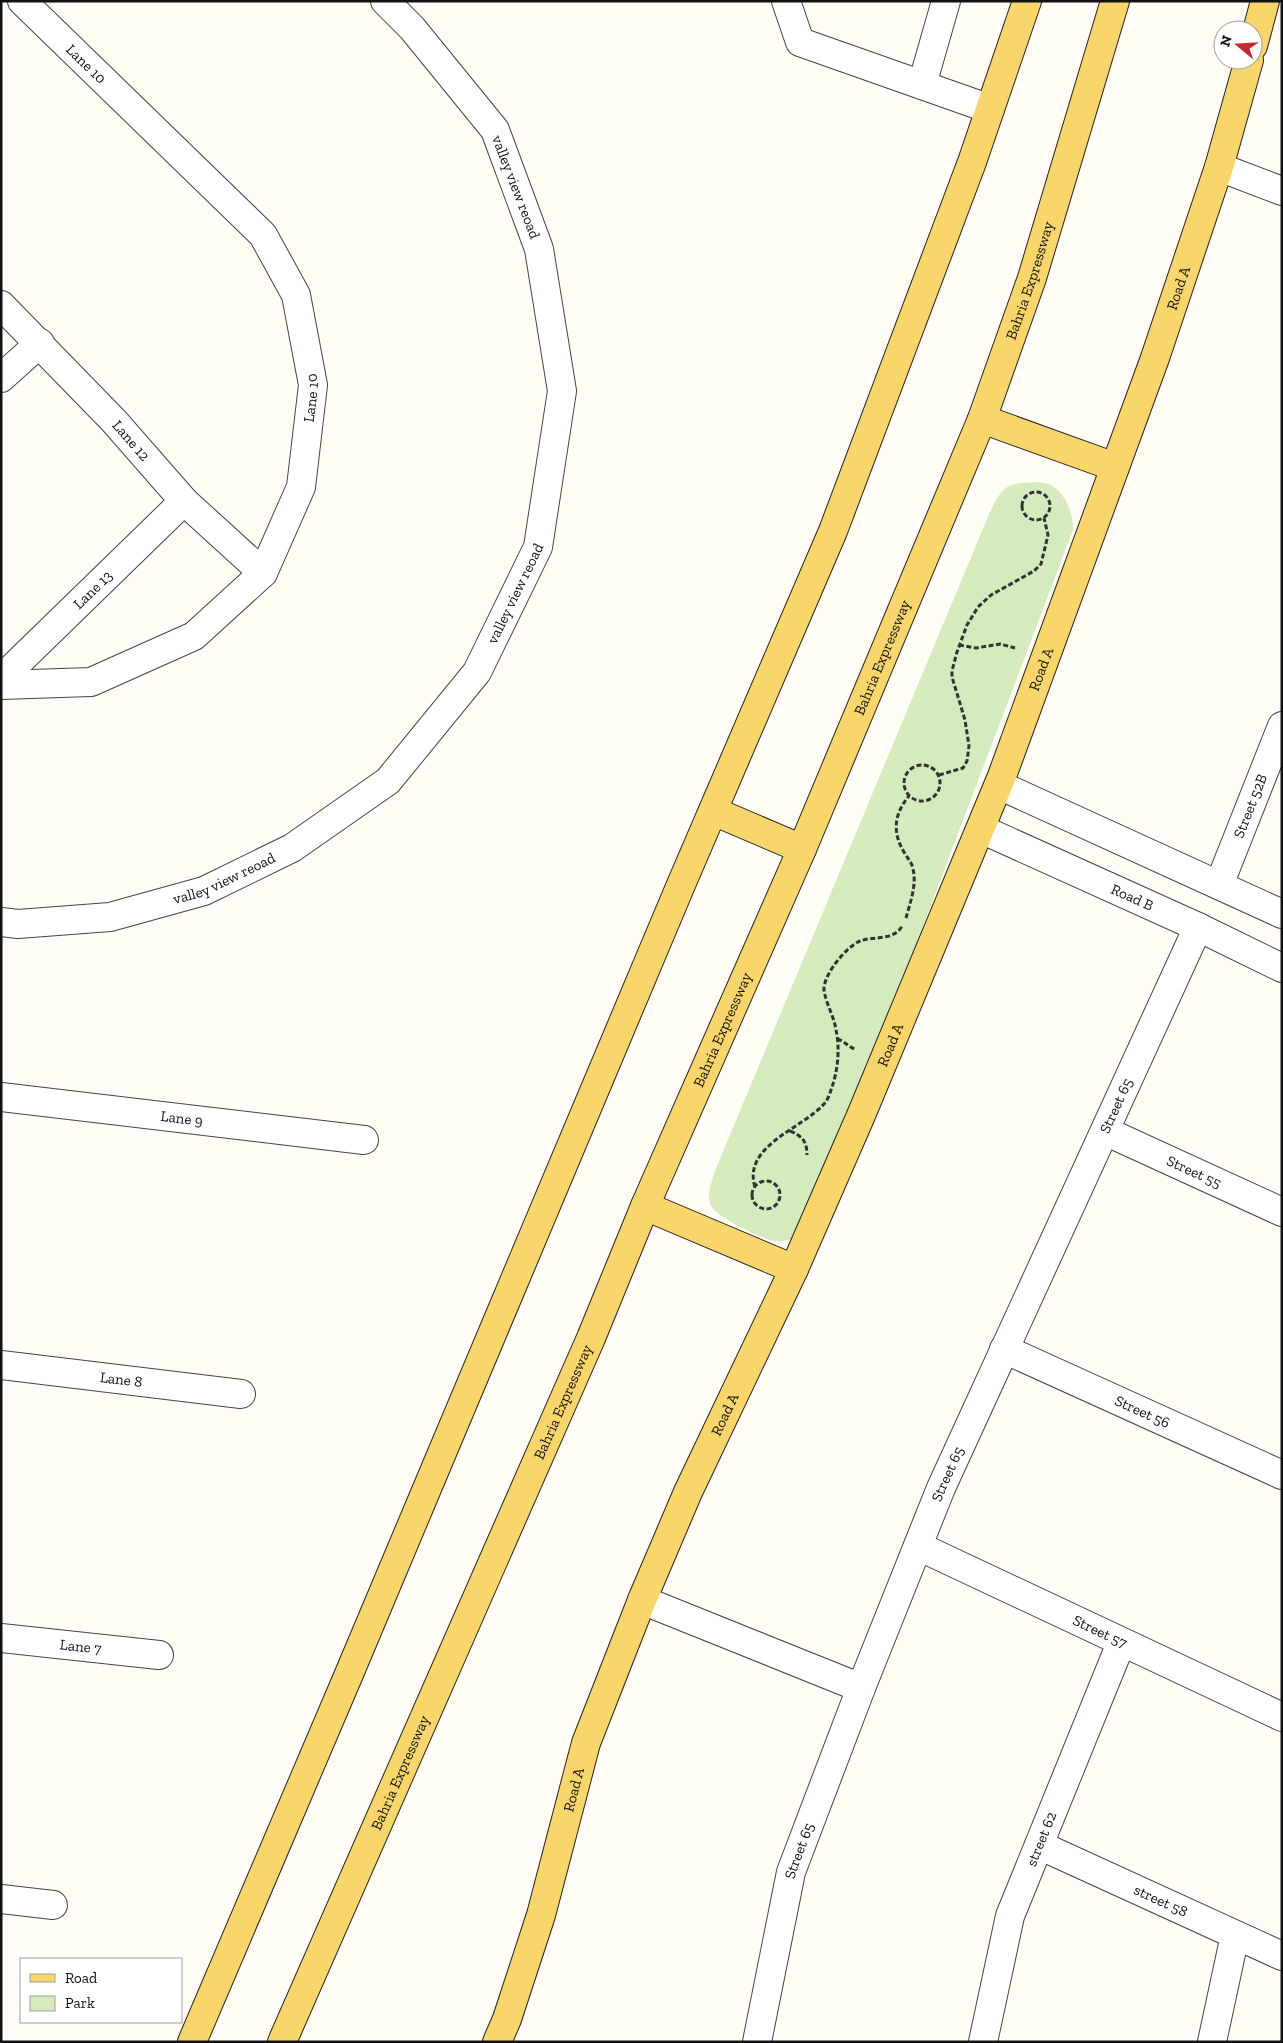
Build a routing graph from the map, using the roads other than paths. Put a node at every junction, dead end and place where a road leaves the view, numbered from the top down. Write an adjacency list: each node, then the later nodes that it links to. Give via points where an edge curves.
1 (22, 1): 20 (street, Lane 10, via 263,235 296,295 313,385 301,487)
2 (385, 1): 30 (street, valley view reoad, via 412,28 495,130 539,249 562,391 538,547 477,672 380,787 292,848 204,891 110,917 18,924)
3 (786, 1): 10 (street, via 800,42)
4 (946, 1): 10 (street)
5 (1027, 1): 11 (main road)
6 (1115, 1): 17 (main road, Bahria Expressway, via 1032,278)
7 (1265, 1): 8 (main road)
8 (1260, 20)
9 (1246, 70): 12 (main road, Road A)
10 (922, 85): 11 (street)
11 (990, 109): 25 (main road, via 833,531)
12 (1219, 167): 13 (street); 18 (main road, Road A)
13 (1282, 191)
14 (1, 305): 15 (street, Lane 12)
15 (40, 343): 16 (street); 19 (street, Lane 12)
16 (1, 378)
17 (982, 419): 18 (main road); 27 (main road, Bahria Expressway)
18 (1115, 467): 24 (main road, Road A)
19 (184, 501): 20 (street, Lane 12); 21 (street, Lane 13)
20 (263, 572): 22 (street, Lane 10, via 194,636 90,682)
21 (1, 679)
22 (1, 685)
23 (1282, 726): 28 (street, Street 52B)
24 (999, 785): 26 (main road, Road A); 28 (street)
25 (713, 811): 27 (main road); 56 (main road)
26 (981, 829): 31 (street, Road B); 38 (main road, Road A)
27 (802, 849): 36 (main road, Bahria Expressway)
28 (1219, 885): 29 (street)
29 (1282, 914)
30 (1, 922)
31 (1198, 927): 32 (street, Road B); 34 (street, Street 65)
32 (1282, 968)
33 (1, 1097): 35 (street, Lane 9)
34 (1105, 1131): 37 (street, Street 55); 39 (street, Street 65)
35 (364, 1140)
36 (645, 1206): 38 (main road); 57 (main road, Bahria Expressway, via 592,1338)
37 (1282, 1212)
38 (794, 1269): 44 (main road, Road A, via 688,1492)
39 (1004, 1349): 42 (street, Street 56); 43 (street, Street 65)
40 (1, 1365): 41 (street, Lane 8)
41 (241, 1394)
42 (1282, 1476)
43 (918, 1546): 46 (street, Street 57); 48 (street, Street 65)
44 (642, 1600): 48 (street); 55 (main road, Road A, via 586,1743 541,1916)
45 (1, 1638): 47 (street, Lane 7)
46 (1121, 1642): 49 (street, Street 57); 50 (street, street 62)
47 (159, 1655)
48 (861, 1688): 58 (street, Street 65, via 791,1872)
49 (1282, 1717)
50 (1039, 1845): 53 (street, street 58); 59 (street, street 62, via 1010,1916)
51 (1, 1899): 52 (street)
52 (53, 1905)
53 (1235, 1935): 54 (street, street 58); 60 (street)
54 (1282, 1956)
55 (505, 2034)
56 (192, 2042)
57 (282, 2042)
58 (757, 2042)
59 (983, 2042)
60 (1212, 2042)

